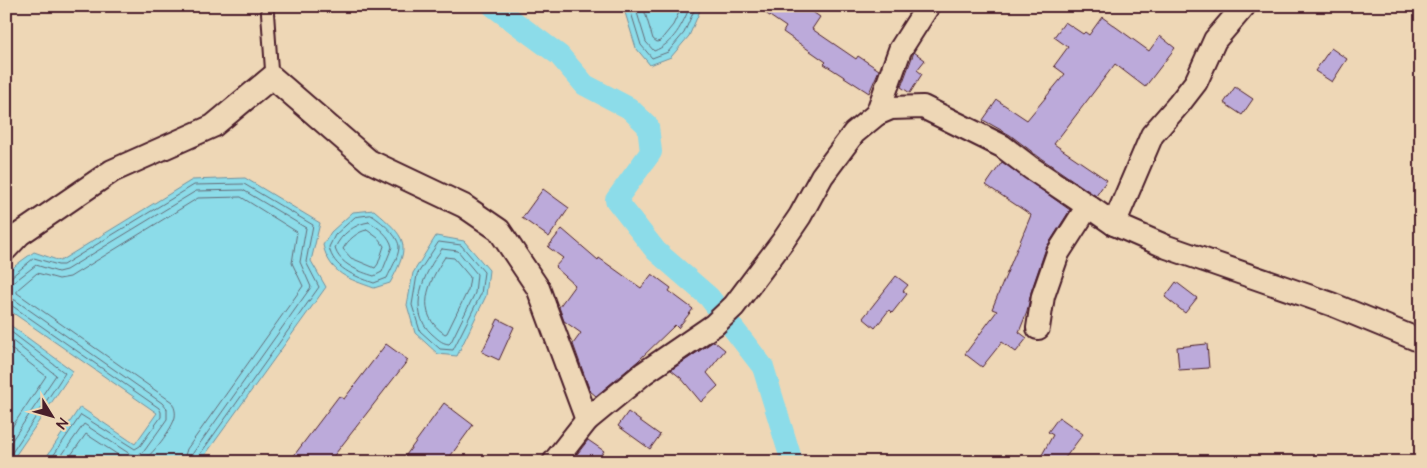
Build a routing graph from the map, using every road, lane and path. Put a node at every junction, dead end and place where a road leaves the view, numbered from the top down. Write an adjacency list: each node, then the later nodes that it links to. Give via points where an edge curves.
1 (267, 6): 4 (lane)
2 (928, 6): 5 (street, via 900,50)
3 (1244, 6): 7 (street, via 1215,40 1196,82 1152,136)
4 (272, 76): 8 (street, via 213,126 112,171 20,234); 11 (street, via 368,161 464,206 499,230 538,288)
5 (877, 114): 6 (street, via 891,108 923,106 1002,146); 11 (street, via 854,133 822,176 783,241 734,306 714,325 644,373)
6 (1088, 206): 7 (street); 9 (street, via 1058,253)
7 (1114, 224): 10 (street, via 1331,304)
8 (6, 249)
9 (1038, 328)
10 (1421, 341)
11 (587, 420): 12 (street)
12 (554, 462)

